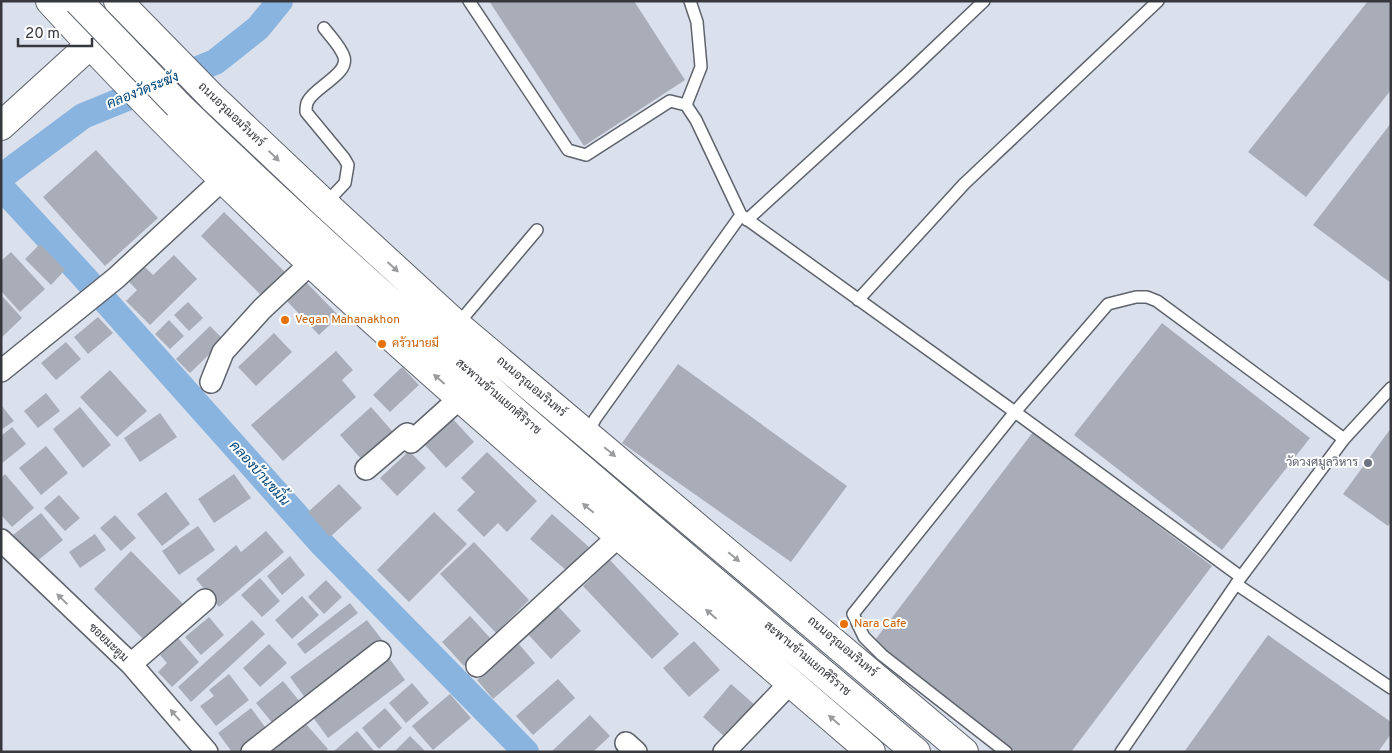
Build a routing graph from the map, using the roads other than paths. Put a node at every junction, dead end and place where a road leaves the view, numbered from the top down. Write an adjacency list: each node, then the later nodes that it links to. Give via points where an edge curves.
1 (50, 1): 9 (main road)
2 (78, 1): 40 (main road, สะพานข้ามแยกศิริราช, bridge, via 178,106 337,254 553,445)
3 (469, 1): 10 (lane, via 568,150 586,155 670,101)
4 (690, 1): 10 (lane, via 697,22 701,67)
5 (984, 1): 14 (lane, via 907,74)
6 (1158, 1): 17 (lane, via 964,184)
7 (123, 7): 9 (main road); 13 (main road, ถนนอรุณอมรินทร์, one-way to 13)
8 (324, 28): 13 (lane, via 344,57 344,65 307,102 306,112 348,165 345,183)
9 (89, 44): 11 (main road); 12 (main road)
10 (686, 105): 14 (lane)
11 (1, 126)
12 (223, 179): 16 (main road); 19 (street, via 116,278)
13 (325, 204): 18 (main road, ถนนอรุณอมรินทร์, one-way to 18)
14 (744, 217): 17 (lane); 24 (lane)
15 (537, 230): 18 (lane)
16 (311, 263): 20 (street, via 262,309 223,352); 22 (main road, one-way to 16)
17 (858, 300): 23 (lane)
18 (457, 325): 24 (main road, ถนนอรุณอมรินทร์)
19 (1, 371)
20 (211, 382)
21 (1391, 388): 25 (lane)
22 (460, 398): 26 (street, via 411,442 407,434); 27 (main road, one-way to 22)
23 (1015, 412): 25 (lane, via 1108,304 1147,297 1157,301); 29 (lane); 42 (lane, via 853,614 864,637 882,655)
24 (588, 434): 41 (main road, ถนนอรุณอมรินทร์, one-way to 41)
25 (1344, 439): 29 (lane)
26 (366, 469)
27 (620, 535): 33 (street); 34 (main road, one-way to 27)
28 (1, 540): 32 (street, ซอยมะตูม, one-way to 28)
29 (1238, 580): 35 (lane); 43 (lane)
30 (205, 600): 32 (street)
31 (380, 652): 37 (street)
32 (131, 664): 36 (street, ซอยมะตูม, one-way to 32)
33 (476, 666)
34 (791, 682): 38 (street); 39 (main road, one-way to 34)
35 (1391, 688)
36 (207, 752)
37 (252, 752)
38 (724, 752)
39 (871, 752)
40 (916, 752)
41 (964, 752)
42 (1006, 752)
43 (1121, 752)

